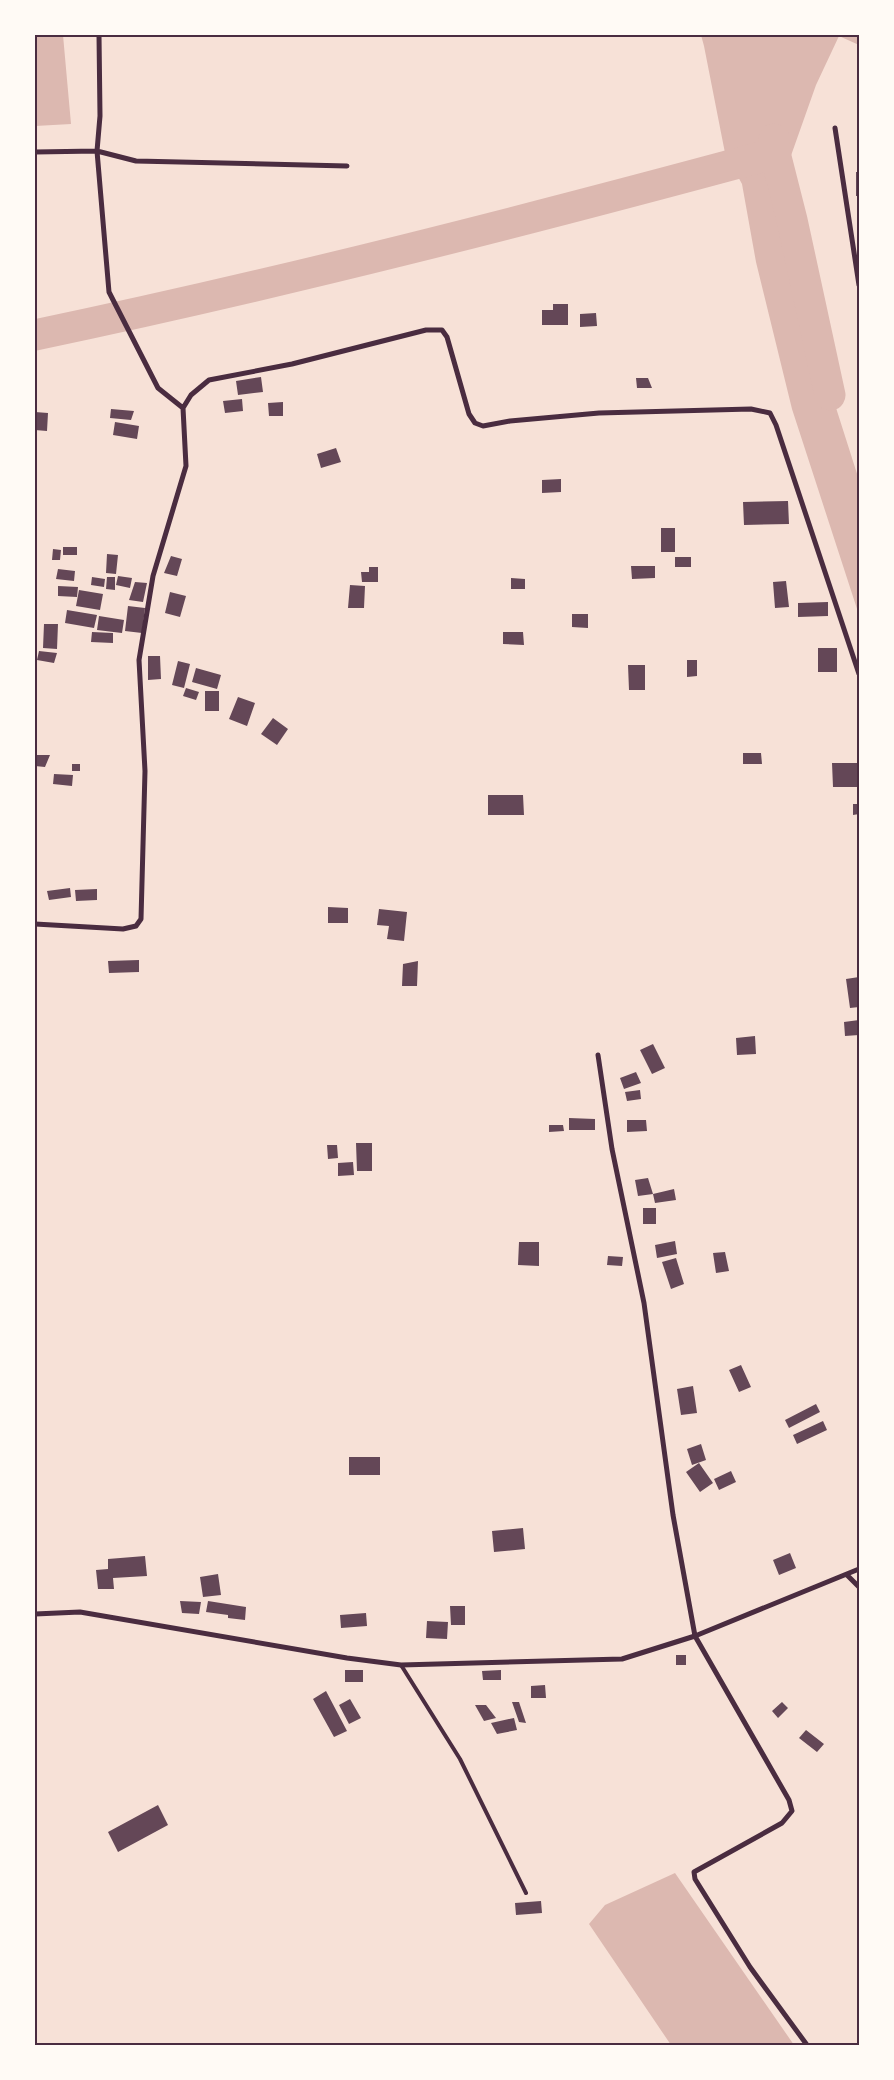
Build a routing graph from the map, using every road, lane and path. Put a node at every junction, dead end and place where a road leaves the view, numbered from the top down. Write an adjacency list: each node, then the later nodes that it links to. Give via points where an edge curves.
1 (99, 35): 3 (street)
2 (835, 128): 6 (street)
3 (97, 150): 4 (street); 5 (street, via 136,161); 7 (street, via 109,292 158,388)
4 (35, 152)
5 (347, 166)
6 (859, 285)
7 (183, 408): 8 (street, via 191,395 210,380 292,364 426,330 442,330 447,337 469,414 475,423 483,426 510,420 599,412 752,409 770,413); 9 (street, via 186,466 154,576 139,660 145,771 141,919 136,926 123,929)
8 (859, 674)
9 (35, 924)
10 (598, 1055): 15 (street, via 612,1149 644,1303 673,1516)
11 (859, 1569): 12 (street)
12 (847, 1575): 13 (street); 15 (street)
13 (859, 1587)
14 (35, 1614): 16 (street, via 80,1612)
15 (695, 1636): 16 (street, via 622,1659); 18 (street, via 789,1800 792,1812 782,1823 694,1872 695,1879 750,1967)
16 (401, 1665): 17 (lane, via 460,1759)
17 (526, 1893)
18 (807, 2045)

